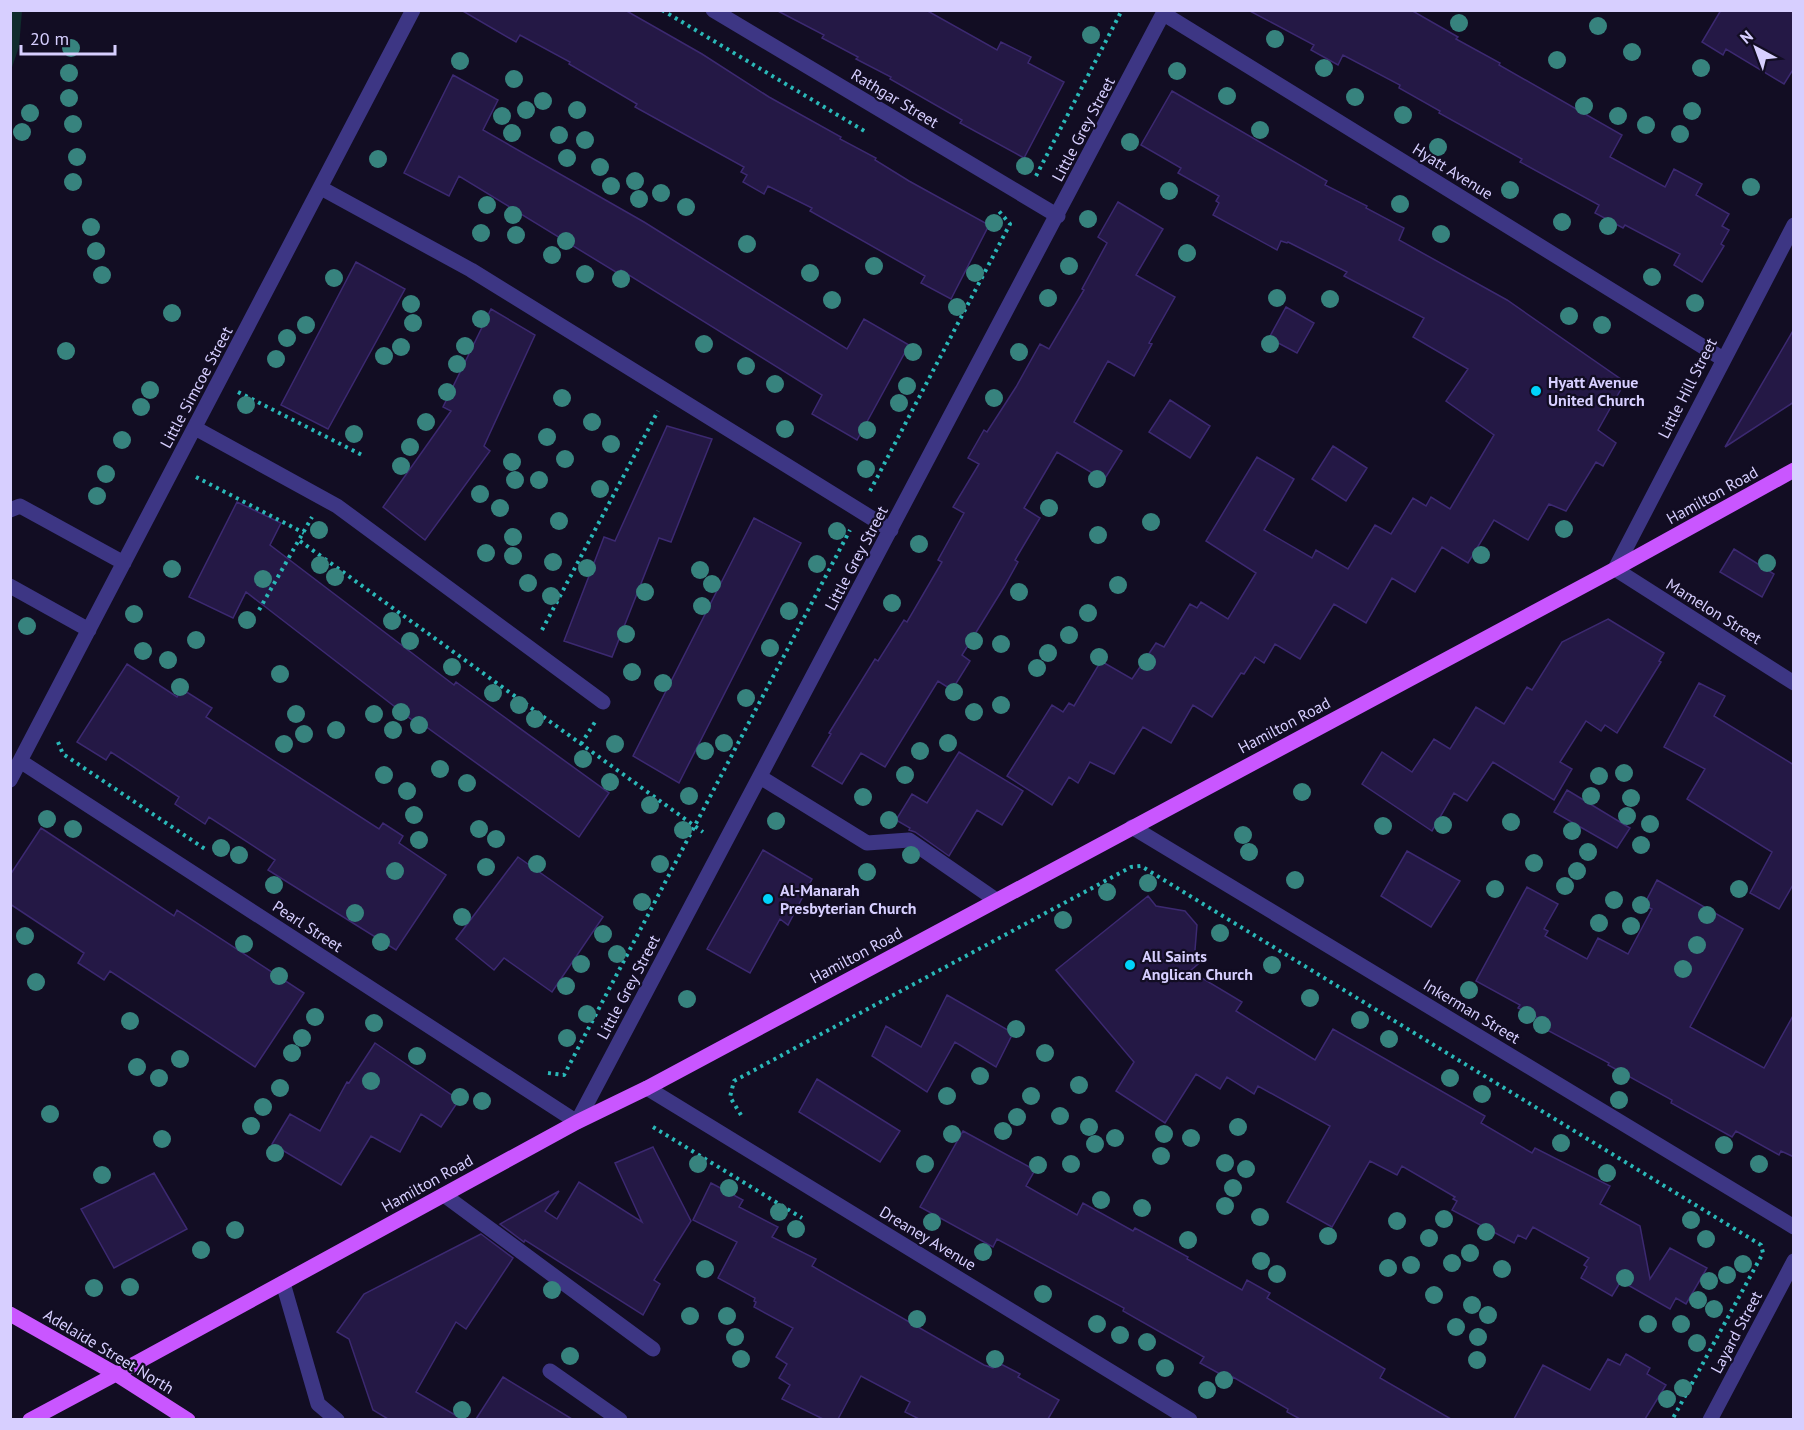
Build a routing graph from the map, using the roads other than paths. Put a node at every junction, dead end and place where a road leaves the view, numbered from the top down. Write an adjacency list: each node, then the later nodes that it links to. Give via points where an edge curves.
1 (413, 10): 4 (street, Little Simcoe Street)
2 (713, 10): 5 (street, Rathgar Street)
3 (1165, 12): 5 (street, Little Grey Street); 7 (street, Hyatt Avenue)
4 (321, 188): 8 (street, Little Simcoe Street); 11 (street, via 471,270)
5 (1058, 216): 11 (street, Little Grey Street)
6 (1794, 225): 7 (street, Little Hill Street)
7 (1723, 359): 13 (street, Little Hill Street)
8 (195, 428): 12 (street, Little Simcoe Street); 17 (street, via 337,506)
9 (1794, 470): 13 (main road, Hamilton Road)
10 (10, 510): 12 (street, via 20,506)
11 (891, 530): 19 (street, Little Grey Street)
12 (124, 563): 15 (street, Little Simcoe Street)
13 (1615, 569): 16 (street, Mamelon Street); 21 (main road, Hamilton Road)
14 (10, 586): 15 (street)
15 (89, 630): 18 (street, Little Simcoe Street)
16 (1794, 683)
17 (603, 702)
18 (20, 761): 20 (street, Little Simcoe Street); 24 (street, Pearl Street)
19 (760, 777): 22 (street, via 867,843 909,840); 24 (street, Little Grey Street)
20 (10, 780)
21 (1132, 826): 22 (main road, Hamilton Road); 26 (street, Inkerman Street)
22 (996, 900): 23 (main road, Hamilton Road)
23 (647, 1088): 24 (main road, Hamilton Road); 37 (street, Dreaney Avenue)
24 (577, 1122): 25 (main road, Hamilton Road)
25 (444, 1195): 28 (main road, Hamilton Road); 30 (street)
26 (1794, 1227)
27 (1794, 1261): 38 (street, Layard Street)
28 (283, 1283): 32 (main road, Hamilton Road); 35 (street, via 318,1404)
29 (10, 1314): 32 (main road, Adelaide Street North)
30 (653, 1349)
31 (550, 1371): 36 (street)
32 (116, 1374): 33 (main road, Hamilton Road); 34 (main road, Adelaide Street North)
33 (30, 1419)
34 (188, 1419)
35 (337, 1419)
36 (620, 1419)
37 (1190, 1419)
38 (1710, 1419)

